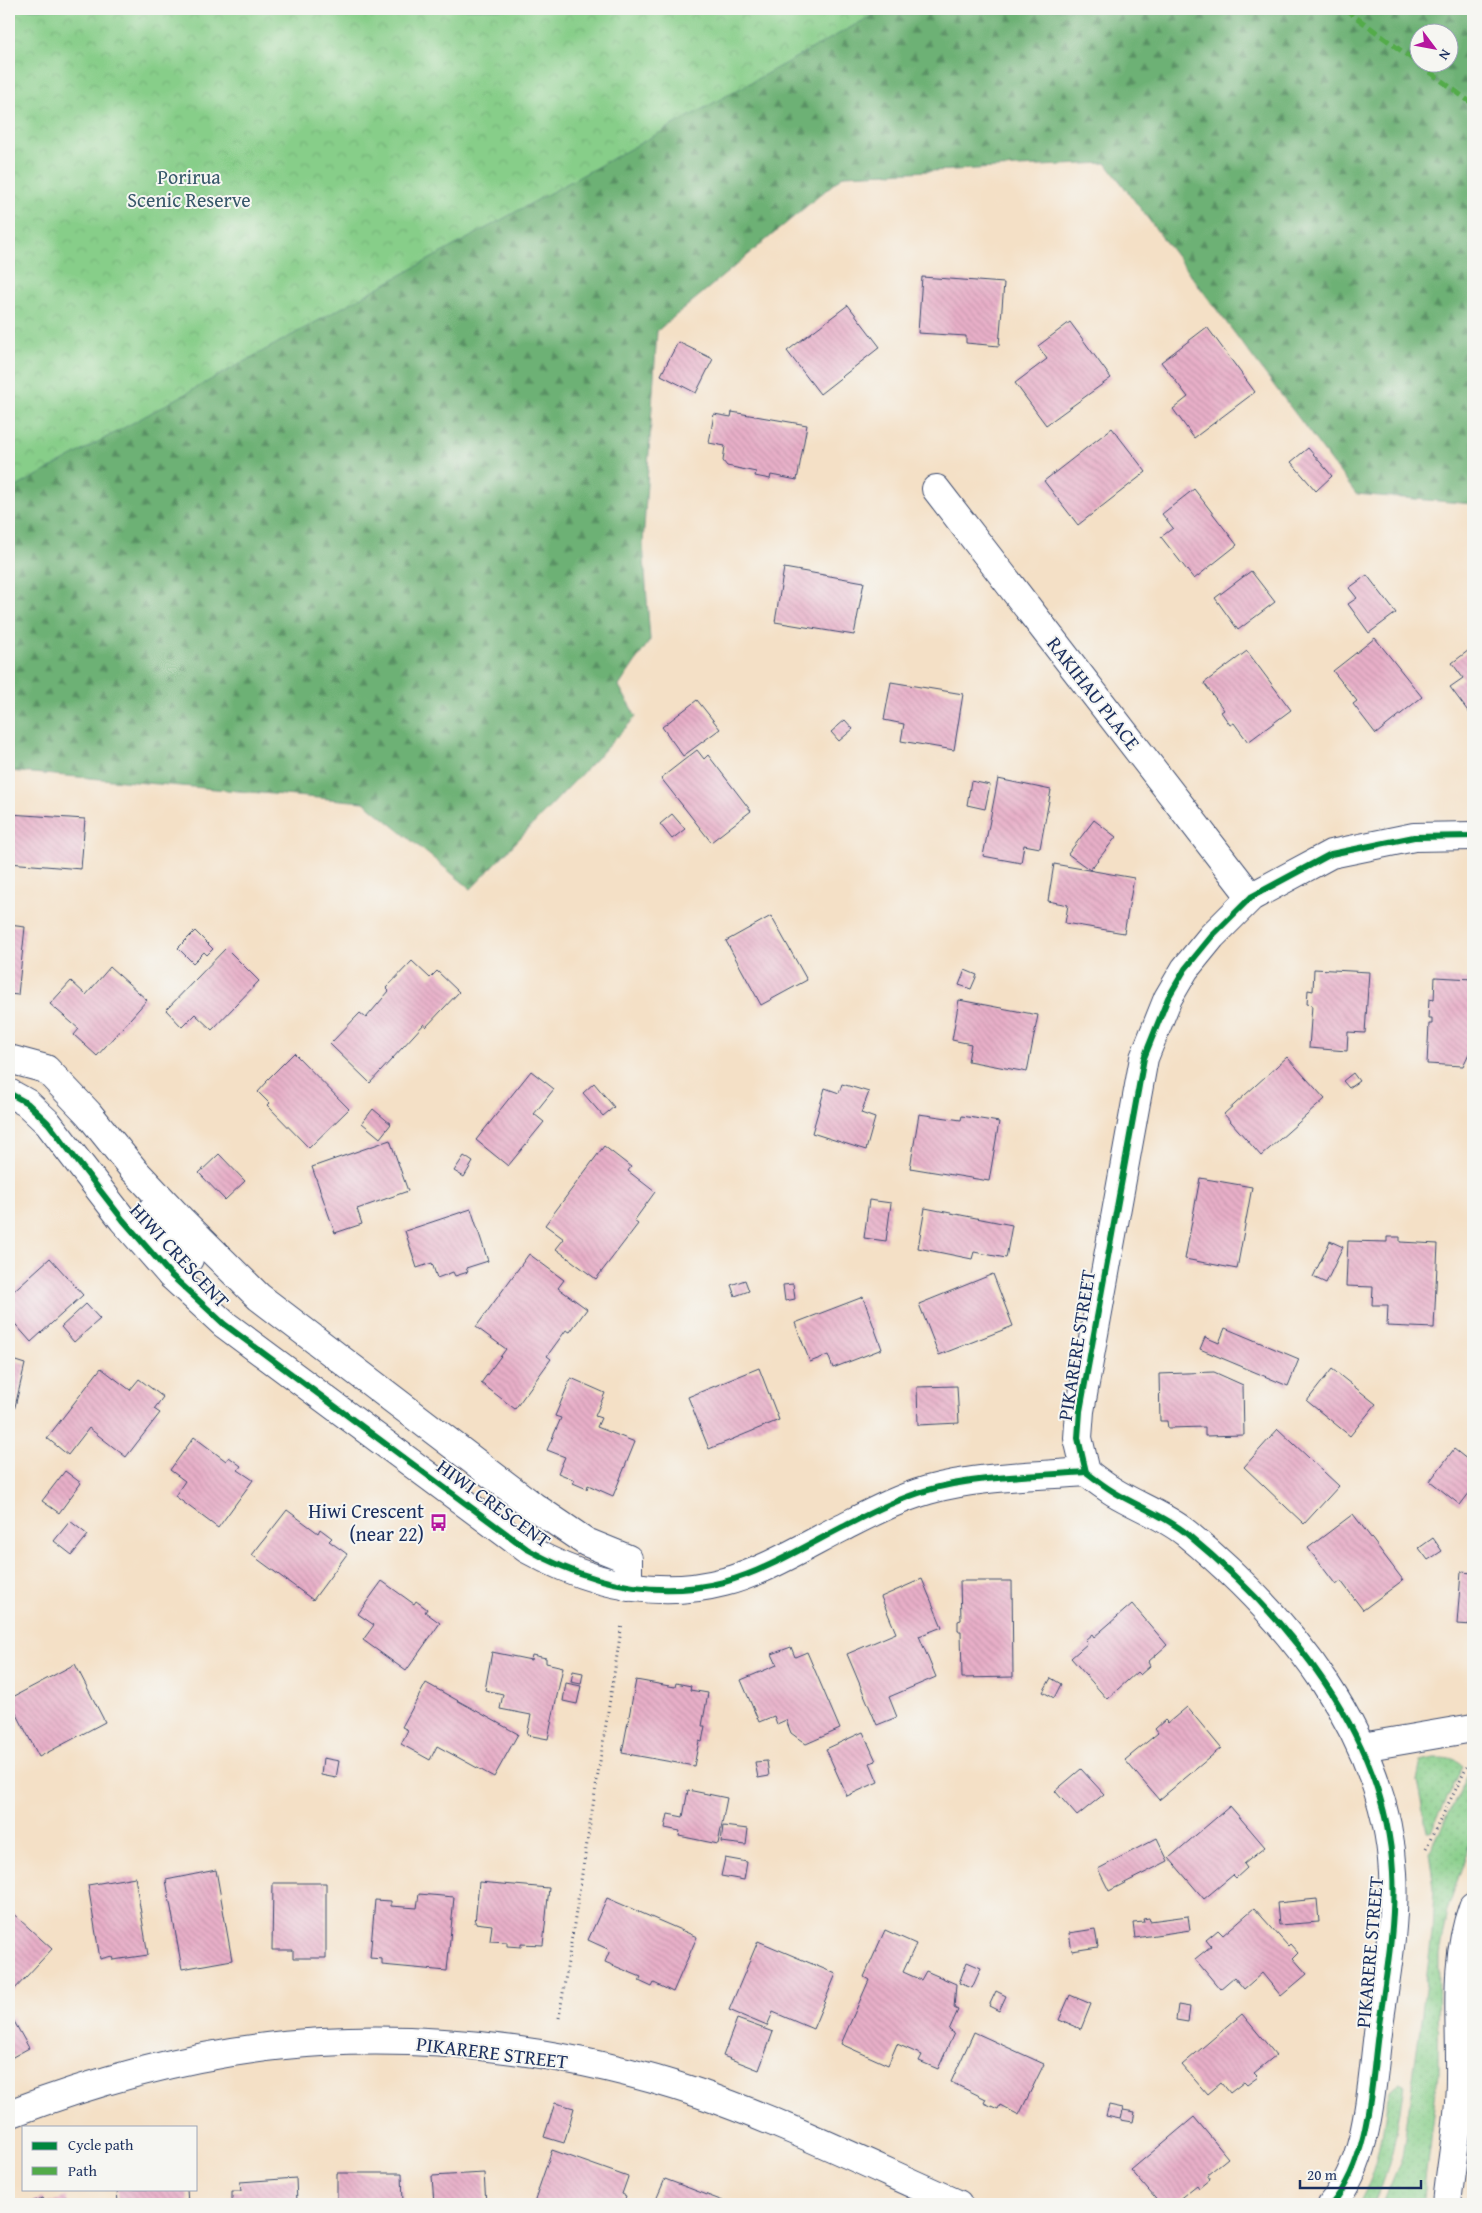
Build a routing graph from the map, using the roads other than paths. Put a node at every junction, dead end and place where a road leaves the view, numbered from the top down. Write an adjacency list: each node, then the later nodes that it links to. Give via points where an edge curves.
1 (936, 489): 3 (street, RAKIHAU PLACE)
2 (1473, 836): 3 (street, PIKARERE STREET, via 1414,837 1331,854)
3 (1251, 897): 8 (street, PIKARERE STREET, via 1185,969 1168,998 1144,1058 1080,1410 1078,1438)
4 (9, 1059): 6 (street, via 46,1070 88,1113)
5 (9, 1093): 7 (street, HIWI CRESCENT, via 27,1103 48,1123 123,1220)
6 (134, 1170): 7 (street, via 134,1186 189,1259); 9 (street, via 259,1296 533,1506 586,1542 628,1559)
7 (171, 1275): 9 (street, HIWI CRESCENT, via 224,1324 527,1549 556,1566)
8 (1086, 1472): 9 (street, HIWI CRESCENT, via 984,1481 927,1490 724,1582 671,1590); 11 (street, PIKARERE STREET, via 1111,1491 1184,1532 1260,1602 1330,1688)
9 (628, 1587)
10 (1473, 1728): 11 (street)
11 (1362, 1747): 15 (street, PIKARERE STREET, via 1386,1822 1394,1873 1393,1909 1366,2122 1355,2167)
12 (1473, 1907): 16 (street, via 1467,1924 1459,1984 1460,2080)
13 (9, 2114): 14 (street, PIKARERE STREET, via 95,2084 166,2065 252,2049 321,2042 442,2043 548,2056 697,2093 792,2130)
14 (958, 2204)
15 (1332, 2204)
16 (1447, 2204)

